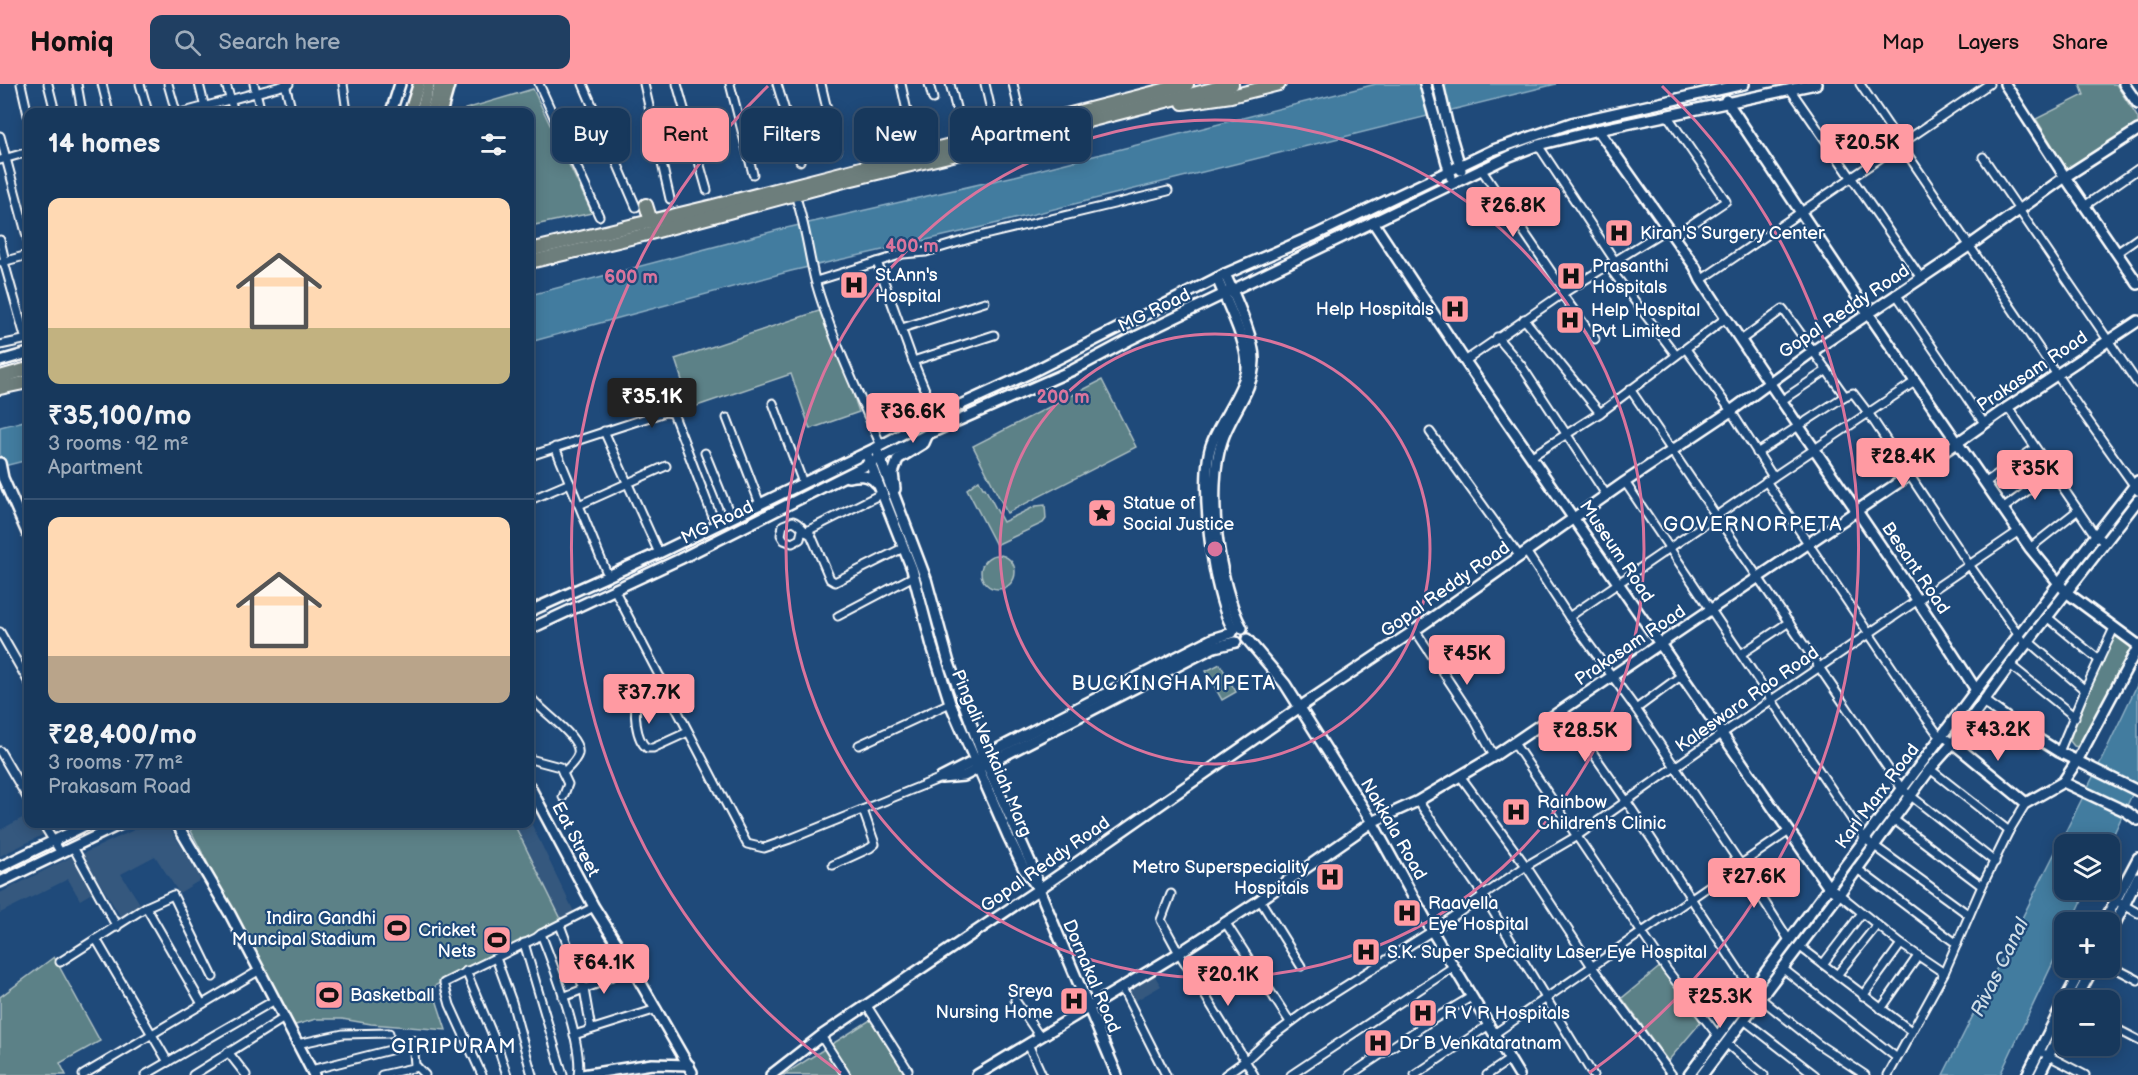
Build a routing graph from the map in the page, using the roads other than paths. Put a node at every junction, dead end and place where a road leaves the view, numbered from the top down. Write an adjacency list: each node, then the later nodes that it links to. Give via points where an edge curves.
1 (21, 84): 48 (street)
2 (48, 84): 49 (street)
3 (77, 84): 50 (street)
4 (102, 84): 51 (street)
5 (140, 84): 52 (street)
6 (168, 84): 53 (street)
7 (199, 84): 54 (street)
8 (226, 84): 44 (street)
9 (254, 84): 42 (street)
10 (287, 84): 42 (street); 58 (street)
11 (343, 84): 59 (street)
12 (400, 84): 60 (street)
13 (419, 84): 61 (main road)
14 (429, 84): 62 (main road)
15 (440, 84): 63 (main road)
16 (449, 84): 64 (main road)
17 (539, 84): 98 (street)
18 (583, 84): 95 (street)
19 (644, 84): 92 (street)
20 (677, 84): 90 (street)
21 (730, 84): 84 (street)
22 (777, 84): 65 (street)
23 (821, 84): 66 (street)
24 (901, 84): 67 (street)
25 (929, 84): 43 (street)
26 (950, 84): 68 (street)
27 (985, 84): 69 (street)
28 (1013, 84): 70 (street)
29 (1188, 84): 85 (highway)
30 (1232, 84): 47 (highway)
31 (1279, 84): 47 (highway, via 1203,101)
32 (1425, 84): 83 (street)
33 (1438, 84): 80 (street)
34 (1744, 84): 41 (street, MG Road)
35 (1816, 84): 40 (street, MG Road)
36 (1860, 84): 75 (street)
37 (1989, 84): 75 (street)
38 (2005, 84): 87 (street)
39 (2124, 84): 46 (street)
40 (1790, 89): 45 (street, MG Road); 86 (street)
41 (1721, 90): 45 (street); 80 (street, MG Road, via 1546,130)
42 (256, 93): 44 (street); 57 (street)
43 (933, 99)
44 (231, 101): 55 (street); 56 (street)
45 (1728, 103): 71 (street, MG Road); 97 (street)
46 (2138, 104)
47 (1149, 105): 85 (highway)
48 (27, 108)
49 (54, 108)
50 (81, 108)
51 (108, 108)
52 (147, 108)
53 (175, 108)
54 (205, 108)
55 (212, 108)
56 (233, 108)
57 (260, 108)
58 (291, 108)
59 (346, 108)
60 (392, 108)
61 (411, 108)
62 (422, 108)
63 (432, 108)
64 (442, 108)
65 (784, 108)
66 (827, 108)
67 (907, 108)
68 (956, 108)
69 (990, 108)
70 (1018, 108)
71 (1667, 115): 72 (street, MG Road); 103 (street, via 1726,201)
72 (1598, 130): 76 (street, MG Road); 102 (street, Besant Road)
73 (2138, 130): 87 (street, Gopal Reddy Road)
74 (0, 136): 79 (street)
75 (1901, 144): 86 (street); 106 (street)
76 (1538, 146): 81 (street, MG Road); 111 (street)
77 (24, 153): 79 (street)
78 (1983, 157): 96 (street)
79 (3, 159): 101 (street)
80 (1460, 167): 83 (street, MG Road); 88 (street)
81 (1481, 169): 88 (street, MG Road); 121 (street)
82 (2138, 169): 94 (street)
83 (1448, 172): 89 (street); 115 (street, MG Road)
84 (753, 174)
85 (848, 176): 93 (highway); 99 (highway)
86 (1852, 177): 97 (street); 116 (street)
87 (2065, 177): 94 (street); 96 (street, Gopal Reddy Road)
88 (1465, 178): 89 (street, MG Road)
89 (1454, 184): 100 (street, MG Road)
90 (707, 190)
91 (1168, 191): 113 (street)
92 (670, 199)
93 (796, 199): 110 (highway); 117 (street)
94 (2086, 205): 108 (street)
95 (641, 206): 99 (highway)
96 (2018, 210): 106 (street, Gopal Reddy Road); 134 (street)
97 (1801, 212): 118 (street); 124 (street)
98 (599, 216)
99 (651, 221): 107 (highway)
100 (1374, 222): 120 (street, MG Road); 143 (street, Museum Road)
101 (24, 227)
102 (1668, 228): 103 (street, Besant Road); 111 (street)
103 (1674, 236): 118 (street, Besant Road)
104 (2138, 238): 108 (street)
105 (0, 240): 112 (street)
106 (1969, 246): 116 (street, Gopal Reddy Road); 145 (street)
107 (534, 249)
108 (2118, 252): 119 (street)
109 (24, 256): 112 (street)
110 (534, 261)
111 (1615, 261): 114 (street)
112 (3, 262): 129 (street)
113 (877, 262): 117 (street); 128 (street)
114 (1608, 266): 121 (street); 140 (street)
115 (1221, 276): 120 (street); 161 (street, MG Road)
116 (1921, 278): 122 (street, Gopal Reddy Road)
117 (815, 279): 173 (street)
118 (1701, 280): 125 (street, Besant Road)
119 (2138, 284)
120 (1228, 293): 167 (street, MG Road, via 1073,370); 238 (street, via 1247,371 1210,449 1205,491 1211,505 1219,588)
121 (1564, 293): 126 (street); 132 (street)
122 (1896, 294): 124 (street, Gopal Reddy Road); 163 (street)
123 (985, 302): 128 (street)
124 (1868, 313): 138 (street, Gopal Reddy Road); 149 (street)
125 (1726, 318): 133 (street, Besant Road); 137 (street)
126 (1524, 319): 131 (street); 159 (street)
127 (2138, 321): 134 (street, Prakasam Road)
128 (902, 328): 142 (street)
129 (24, 330)
130 (994, 335): 142 (street)
131 (1497, 337): 143 (street); 168 (street, via 1521,365)
132 (1595, 339)
133 (1742, 340): 138 (street, via 1783,309); 150 (street, Besant Road)
134 (2108, 340): 145 (street, Prakasam Road); 151 (street)
135 (24, 341): 136 (street)
136 (0, 345)
137 (1686, 349): 140 (street); 158 (street)
138 (1814, 351): 144 (street); 150 (street, Gopal Reddy Road)
139 (24, 354): 141 (street)
140 (1676, 355): 153 (street)
141 (0, 361)
142 (913, 361): 161 (street)
143 (1465, 361): 179 (street, Museum Road)
144 (1827, 370): 154 (street); 155 (street)
145 (2057, 375): 157 (street, Prakasam Road); 192 (street)
146 (24, 376): 147 (highway)
147 (0, 377)
148 (24, 377): 152 (highway)
149 (1916, 381): 160 (street); 169 (street)
150 (1769, 382): 155 (street, Besant Road); 158 (street, Gopal Reddy Road)
151 (2138, 384)
152 (0, 388)
153 (1630, 389): 159 (street); 174 (street)
154 (1845, 396): 160 (street, via 1853,393); 164 (street)
155 (1781, 401): 164 (street, Besant Road)
156 (773, 403): 190 (street)
157 (2007, 407): 163 (street, Prakasam Road); 171 (street)
158 (1731, 411): 174 (street, Gopal Reddy Road); 177 (street)
159 (1600, 413): 168 (street)
160 (1869, 414): 172 (street); 184 (street)
161 (936, 416): 173 (street, MG Road)
162 (727, 418): 198 (street)
163 (1984, 423): 169 (street, Prakasam Road)
164 (1798, 426): 172 (street, Besant Road); 177 (street)
165 (604, 430): 170 (street); 191 (street); 206 (street, via 673,413)
166 (1430, 432): 216 (street)
167 (928, 434): 173 (street, MG Road); 196 (street, via 924,443 898,459 893,472)
168 (1566, 435): 179 (street); 194 (street)
169 (1958, 443): 184 (street, Prakasam Road); 188 (street)
170 (555, 447): 178 (street); 189 (street)
171 (2035, 448): 183 (street); 188 (street)
172 (1816, 449): 186 (street); 201 (street, Besant Road)
173 (879, 450): 176 (street, MG Road); 181 (street, MG Road); 196 (street, Pingali Venkaiah Marg)
174 (1673, 450): 187 (street, Gopal Reddy Road); 203 (street)
175 (705, 453): 204 (street)
176 (866, 453): 181 (street, Pingali Venkaiah Marg); 190 (street, MG Road)
177 (1757, 453): 186 (street)
178 (534, 455)
179 (1532, 456): 205 (street, Museum Road)
180 (0, 463): 207 (street)
181 (870, 463): 185 (street, MG Road); 193 (street, Pingali Venkaiah Marg)
182 (666, 466): 191 (street)
183 (2052, 473): 200 (street); 202 (street)
184 (1908, 475): 201 (street, Prakasam Road); 217 (street)
185 (841, 477): 193 (street, via 872,478); 223 (street, MG Road)
186 (1769, 479): 203 (street); 210 (street)
187 (1625, 482): 194 (street, Gopal Reddy Road); 213 (street)
188 (1986, 482): 200 (street)
189 (570, 483): 195 (street); 199 (street)
190 (803, 483): 198 (street, MG Road)
191 (627, 484): 199 (street); 215 (street)
192 (2137, 486): 209 (street, Karl Marx Road)
193 (882, 492): 212 (street, Pingali Venkaiah Marg); 212 (street, via 803,531 811,535 830,579 835,582)
194 (1607, 496): 205 (street, Gopal Reddy Road)
195 (534, 498)
196 (894, 499): 231 (street, Pingali Venkaiah Marg)
197 (2138, 500): 211 (street, Karl Marx Road)
198 (760, 504): 204 (street, MG Road)
199 (579, 505): 218 (street)
200 (2004, 508): 208 (street)
201 (1857, 510): 210 (street, Prakasam Road); 225 (street, Besant Road)
202 (2078, 510): 209 (street); 214 (street)
203 (1717, 515): 213 (street); 220 (street)
204 (731, 517): 206 (street, MG Road)
205 (1575, 519): 216 (street, Gopal Reddy Road); 221 (street, Museum Road)
206 (716, 525): 215 (street, MG Road)
207 (24, 526)
208 (2019, 531): 214 (street); 217 (street, Kaleswara Rao Road)
209 (2095, 535): 211 (street); 222 (street, Karl Marx Road)
210 (1808, 543): 220 (street, Prakasam Road); 239 (street)
211 (2105, 543): 224 (street, Karl Marx Road)
212 (903, 548): 219 (street, Pingali Venkaiah Marg)
213 (1669, 548): 221 (street); 227 (street)
214 (2030, 548): 222 (street)
215 (659, 553): 218 (street, MG Road)
216 (1523, 555): 229 (street); 236 (street, Gopal Reddy Road)
217 (1970, 566): 225 (street, Kaleswara Rao Road); 240 (street)
218 (608, 576): 226 (street, MG Road)
219 (914, 576): 228 (street); 233 (street, Pingali Venkaiah Marg)
220 (1758, 577): 227 (street, Prakasam Road); 232 (street)
221 (1619, 582): 229 (street); 242 (street, Museum Road)
222 (2057, 583): 224 (street); 240 (street, Karl Marx Road)
223 (614, 589): 234 (street, MG Road); 251 (street)
224 (2066, 592): 230 (street, Karl Marx Road); 235 (street)
225 (1919, 600): 239 (street, Kaleswara Rao Road); 252 (street, Besant Road)
226 (534, 609)
227 (1710, 610): 242 (street, Prakasam Road); 244 (street)
228 (838, 616)
229 (1569, 617): 250 (street)
230 (2047, 617): 241 (street, Karl Marx Road); 245 (street)
231 (939, 622): 233 (street); 273 (street, Pingali Venkaiah Marg)
232 (1789, 622): 244 (street); 247 (street)
233 (925, 624): 257 (street, Pingali Venkaiah Marg)
234 (534, 627)
235 (2114, 628): 243 (street); 245 (street)
236 (1415, 630): 258 (street, Gopal Reddy Road); 270 (street)
237 (0, 632): 248 (street)
238 (1236, 633): 258 (street, Nakkala Road, via 1247,632 1247,639 1272,666); 273 (street, via 1212,639)
239 (1870, 633): 247 (street, Kaleswara Rao Road); 264 (street, via 1926,718)
240 (2018, 636): 241 (street); 252 (street, Karl Marx Road)
241 (2027, 643): 246 (street, Karl Marx Road); 253 (street)
242 (1660, 645): 249 (street, Museum Road); 250 (street, Prakasam Road)
243 (2138, 646): 272 (street)
244 (1741, 654): 254 (street)
245 (2099, 660): 253 (street)
246 (2010, 665): 255 (street, Karl Marx Road); 261 (street)
247 (1819, 667): 254 (street, Kaleswara Rao Road); 280 (street)
248 (24, 674)
249 (1682, 675): 259 (street); 263 (street, Museum Road)
250 (1613, 676): 259 (street); 260 (street, Prakasam Road)
251 (660, 678): 262 (street); 262 (street, via 643,692 637,704 639,740 653,748)
252 (1976, 690): 264 (street, Karl Marx Road)
253 (2085, 690): 261 (street)
254 (1772, 700): 263 (street, Kaleswara Rao Road); 305 (street)
255 (1983, 701): 266 (street, Karl Marx Road); 269 (street)
256 (534, 703): 276 (street, via 564,728 577,748 577,756)
257 (950, 704): 267 (street); 273 (street, Pingali Venkaiah Marg)
258 (1300, 707): 294 (street, Nakkala Road); 319 (street, Gopal Reddy Road)
259 (1636, 709): 274 (street)
260 (1563, 710): 265 (street, Prakasam Road); 287 (street)
261 (2074, 717): 269 (street)
262 (688, 732): 289 (street, via 747,844 764,848)
263 (1723, 733): 274 (street, Kaleswara Rao Road); 300 (street, Museum Road)
264 (1944, 736): 266 (street); 280 (street, Karl Marx Road)
265 (1514, 743): 270 (street, Prakasam Road); 302 (street)
266 (1953, 743): 275 (street, Karl Marx Road); 288 (street)
267 (859, 745)
268 (0, 751): 282 (street)
269 (2060, 752): 272 (street)
270 (1494, 756): 277 (street, Prakasam Road)
271 (534, 760): 276 (street, via 554,765)
272 (2077, 761): 279 (street); 281 (street)
273 (980, 762): 278 (street); 319 (street, Pingali Venkaiah Marg, via 1024,869)
274 (1675, 767): 287 (street, Kaleswara Rao Road); 311 (street)
275 (1930, 769): 284 (street, Karl Marx Road); 301 (street)
276 (564, 773): 285 (street, via 568,784)
277 (1461, 777): 286 (street, Prakasam Road); 312 (street)
278 (941, 778): 289 (street)
279 (2063, 782): 288 (street); 290 (street)
280 (1902, 789): 284 (street); 305 (street, Karl Marx Road)
281 (2138, 790)
282 (24, 792)
283 (534, 795): 327 (street, Eat Street)
284 (1910, 795): 292 (street, Karl Marx Road); 309 (street)
285 (563, 797)
286 (1418, 801): 294 (street, Prakasam Road); 322 (street)
287 (1627, 802): 302 (street, Kaleswara Rao Road); 324 (street)
288 (2026, 803): 301 (street)
289 (863, 810): 310 (street, via 875,844)
290 (2127, 812): 291 (street); 293 (street)
291 (2138, 815)
292 (1893, 819): 305 (street, Karl Marx Road); 317 (street)
293 (2138, 820)
294 (1372, 822): 323 (street, Prakasam Road); 337 (street, Nakkala Road)
295 (45, 828): 304 (street)
296 (80, 828): 304 (street)
297 (113, 828): 306 (street)
298 (180, 828): 303 (street)
299 (185, 828): 303 (street)
300 (1789, 831): 311 (street); 318 (street, Museum Road)
301 (2009, 831): 309 (street)
302 (1577, 836): 312 (street, Kaleswara Rao Road); 339 (street)
303 (186, 838): 356 (street)
304 (53, 841): 307 (street); 313 (street)
305 (1868, 842): 314 (street, Karl Marx Road); 318 (street, Karl Marx Road); 332 (street)
306 (73, 847): 307 (street); 336 (street)
307 (61, 853): 316 (street)
308 (2138, 858): 325 (street)
309 (1995, 862): 317 (street)
310 (832, 865)
311 (1741, 865): 324 (street); 341 (street)
312 (1526, 866): 322 (street, Kaleswara Rao Road); 354 (street)
313 (0, 867)
314 (1856, 868): 321 (street, Karl Marx Road); 344 (street)
315 (2138, 878): 325 (street)
316 (0, 882)
317 (1982, 886): 332 (street)
318 (1829, 888): 321 (street, Museum Road); 341 (street, Karl Marx Road)
319 (1039, 889): 374 (street, Gopal Reddy Road); 375 (street, Dornakal Road)
320 (1171, 894): 346 (street, via 1161,920)
321 (1839, 894): 330 (street); 345 (street, Karl Marx Road)
322 (1483, 895): 337 (street, Kaleswara Rao Road); 370 (street)
323 (1260, 900): 333 (street, Prakasam Road); 352 (street)
324 (1691, 900): 339 (street); 365 (street)
325 (2120, 903): 328 (street); 329 (street); 331 (street)
326 (146, 907): 336 (street); 361 (street, via 173,895); 373 (street)
327 (594, 907): 334 (street); 351 (street, Eat Street)
328 (2112, 912)
329 (2117, 912)
330 (1862, 913): 335 (street); 350 (street)
331 (2138, 913)
332 (1969, 915): 344 (street)
333 (1226, 922): 346 (street, Prakasam Road); 380 (street)
334 (560, 925): 338 (street); 364 (street)
335 (1877, 925): 343 (street); 360 (street)
336 (117, 927): 340 (street)
337 (1432, 931): 353 (street, Nakkala Road); 380 (street, Kaleswara Rao Road)
338 (541, 934): 342 (street); 367 (street)
339 (1642, 934): 354 (street); 391 (street)
340 (96, 939): 349 (street); 387 (street)
341 (1789, 940): 365 (street, Karl Marx Road)
342 (524, 943): 348 (street); 423 (street)
343 (1901, 944): 347 (street); 366 (street)
344 (1958, 944): 359 (street)
345 (1799, 946): 350 (street); 355 (street, Karl Marx Road)
346 (1179, 953): 363 (street, Prakasam Road); 403 (street)
347 (1918, 956): 359 (street); 377 (street)
348 (496, 958): 357 (street); 422 (street)
349 (60, 962)
350 (1823, 964): 360 (street)
351 (631, 966): 364 (street); 376 (street, Eat Street)
352 (1301, 966)
353 (1454, 967): 368 (street, Nakkala Road); 432 (street)
354 (1593, 968): 370 (street); 438 (street)
355 (1782, 968): 369 (street, Karl Marx Road); 402 (street)
356 (260, 970): 371 (street); 373 (street)
357 (466, 971): 420 (street, via 443,986); 421 (street)
358 (2120, 971): 362 (street)
359 (1944, 973): 384 (street)
360 (1838, 975): 366 (street)
361 (213, 977)
362 (2138, 980)
363 (1122, 988): 375 (street, Prakasam Road); 429 (street)
364 (584, 989): 367 (street); 383 (street)
365 (1752, 990): 391 (street, Karl Marx Road)
366 (1863, 996): 377 (street)
367 (563, 997): 389 (street)
368 (1472, 997): 381 (street, Nakkala Road); 433 (street)
369 (1760, 998): 379 (street, Karl Marx Road); 442 (street)
370 (1546, 999): 388 (street); 437 (street)
371 (275, 1000): 378 (street); 405 (street)
372 (1015, 1000): 392 (street)
373 (202, 1004): 387 (street)
374 (867, 1006): 390 (street, Gopal Reddy Road); 407 (street)
375 (1088, 1007): 392 (street, Prakasam Road); 428 (street, Dornakal Road)
376 (657, 1009): 383 (street); 410 (street, Eat Street)
377 (1881, 1009): 384 (street)
378 (284, 1018): 397 (street); 400 (street)
379 (1744, 1020): 396 (street, Karl Marx Road); 441 (street)
380 (1290, 1022): 403 (street, Kaleswara Rao Road)
381 (1489, 1025): 388 (street, Nakkala Road); 434 (street)
382 (2054, 1028): 401 (street)
383 (591, 1029): 389 (street)
384 (1911, 1031): 402 (street)
385 (2120, 1031): 395 (street)
386 (389, 1033): 397 (street, via 343,1034)
387 (151, 1034): 405 (street); 413 (street)
388 (1494, 1034): 404 (street, Nakkala Road)
389 (574, 1035): 424 (street)
390 (821, 1036): 425 (street, Gopal Reddy Road); 426 (street)
391 (1718, 1036): 439 (street, Karl Marx Road)
392 (1040, 1037): 398 (street, Prakasam Road)
393 (2054, 1039): 401 (street)
394 (413, 1040): 406 (street)
395 (2138, 1041)
396 (1726, 1043): 411 (street, Karl Marx Road); 440 (street)
397 (297, 1044): 417 (street)
398 (1028, 1044): 412 (street, Prakasam Road); 427 (street)
399 (394, 1049): 417 (street, via 315,1069)
400 (228, 1052): 415 (street); 416 (street)
401 (2044, 1053): 444 (street); 445 (street); 446 (street)
402 (1897, 1058): 443 (street)
403 (1246, 1060): 430 (street, Kaleswara Rao Road); 431 (street)
404 (1509, 1060): 435 (street); 436 (street, Nakkala Road)
405 (168, 1062): 408 (street)
406 (417, 1066): 418 (street); 419 (street)
407 (908, 1070)
408 (160, 1071): 414 (street)
409 (622, 1071): 410 (street, via 652,1064); 424 (street)
410 (692, 1072)
411 (1707, 1073)
412 (980, 1074)
413 (83, 1075)
414 (145, 1075)
415 (193, 1075)
416 (246, 1075)
417 (313, 1075)
418 (382, 1075)
419 (425, 1075)
420 (482, 1075)
421 (507, 1075)
422 (532, 1075)
423 (562, 1075)
424 (580, 1075)
425 (771, 1075)
426 (846, 1075)
427 (1042, 1075)
428 (1117, 1075)
429 (1166, 1075)
430 (1225, 1075)
431 (1254, 1075)
432 (1291, 1075)
433 (1350, 1075)
434 (1415, 1075)
435 (1487, 1075)
436 (1519, 1075)
437 (1593, 1075)
438 (1672, 1075)
439 (1689, 1075)
440 (1764, 1075)
441 (1815, 1075)
442 (1864, 1075)
443 (1888, 1075)
444 (2027, 1075)
445 (2039, 1075)
446 (2085, 1075)

